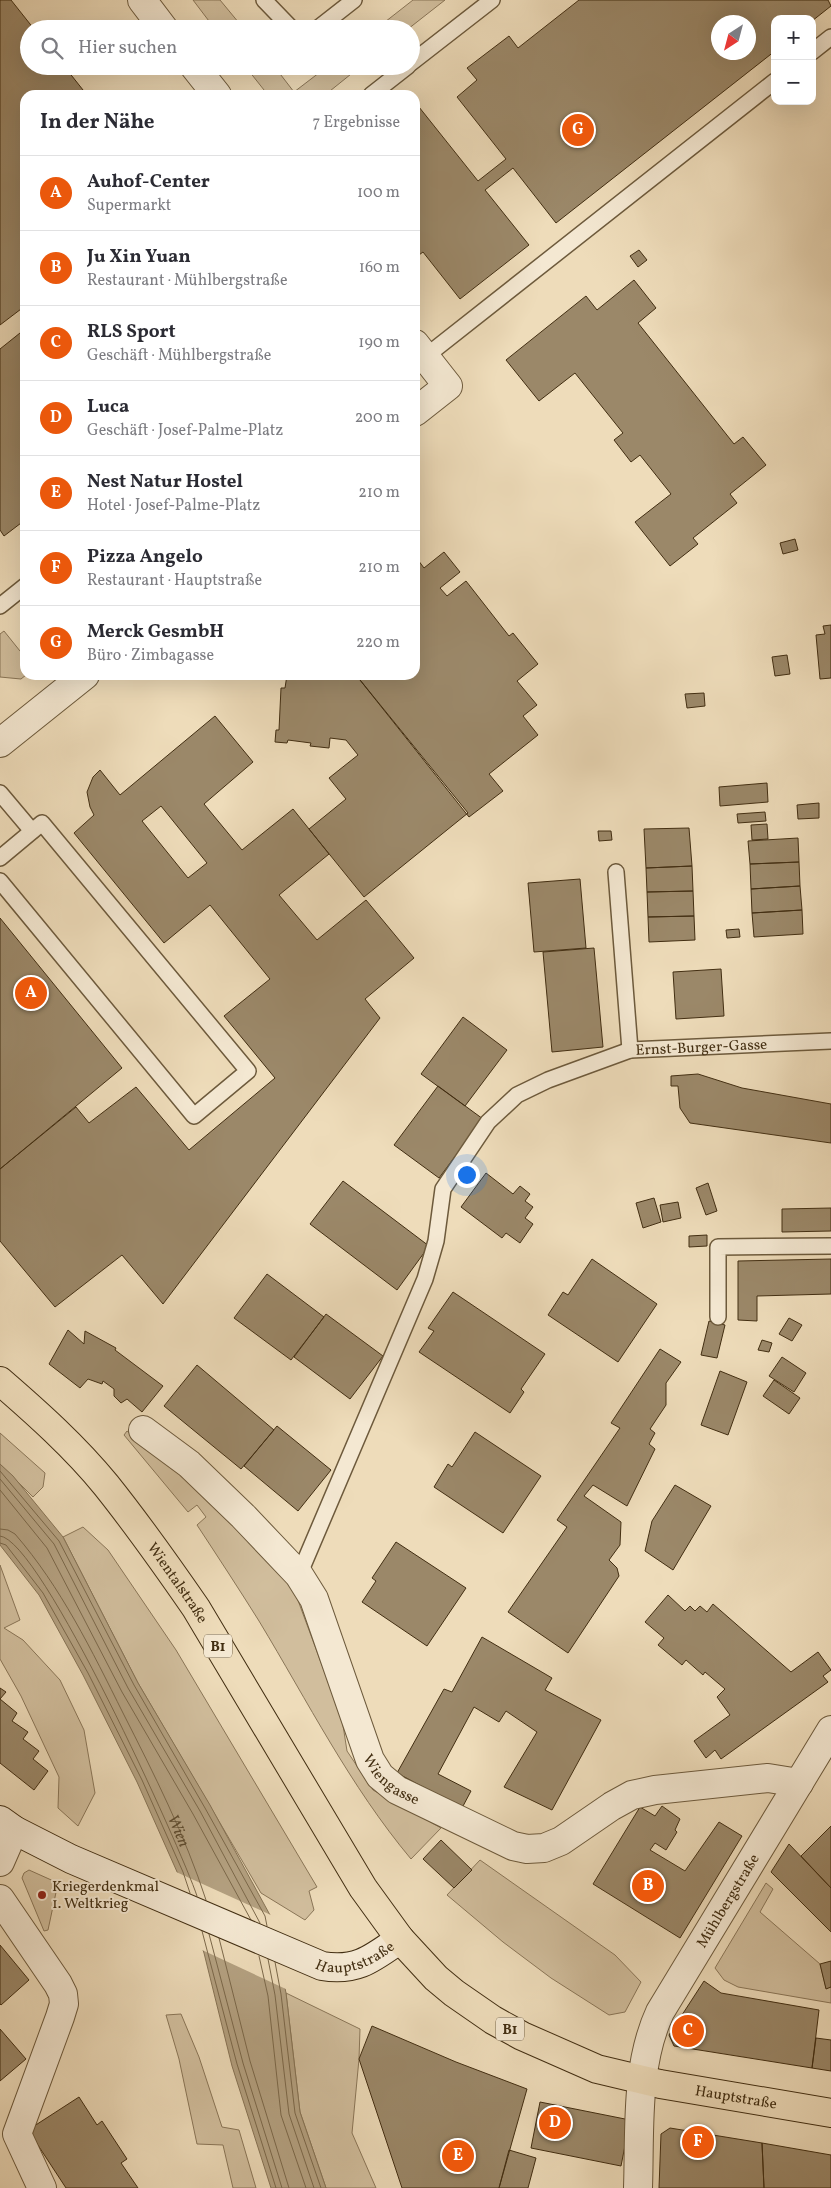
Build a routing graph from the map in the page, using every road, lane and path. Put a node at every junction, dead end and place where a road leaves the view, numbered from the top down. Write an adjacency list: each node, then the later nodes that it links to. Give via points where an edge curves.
1 (142, 0): 5 (street)
2 (264, 0): 6 (lane)
3 (354, 0): 7 (lane)
4 (492, 0): 10 (lane)
5 (157, 20)
6 (283, 20)
7 (328, 20)
8 (831, 37): 9 (lane)
9 (816, 49)
10 (420, 56)
11 (201, 75): 14 (street)
12 (397, 75): 15 (lane)
13 (771, 84): 16 (lane)
14 (213, 90)
15 (377, 90)
16 (420, 350): 17 (street, via 448,386)
17 (420, 408)
18 (20, 590): 19 (lane)
19 (0, 606)
20 (79, 680): 21 (street)
21 (0, 743)
22 (0, 793): 23 (lane)
23 (32, 831): 24 (lane); 26 (lane, via 42,823 248,1072 194,1116)
24 (0, 858)
25 (616, 872): 28 (lane, Ernst-Burger-Gasse)
26 (0, 881)
27 (831, 1041): 28 (lane, Ernst-Burger-Gasse)
28 (630, 1050): 33 (lane, via 517,1094 488,1122 456,1168 444,1189 426,1279)
29 (831, 1246): 30 (lane, via 718,1247)
30 (718, 1317)
31 (0, 1381): 39 (main road, Wientalstraße / B1, via 66,1442 105,1484 169,1569 196,1608 351,1870)
32 (142, 1430): 33 (street, Wiengasse, via 189,1464)
33 (299, 1575): 35 (street, Wiengasse, via 314,1599 362,1742 380,1776 397,1790 513,1846 544,1848 561,1841 632,1795 654,1790 768,1778)
34 (831, 1730): 35 (street, Mühlbergstraße)
35 (798, 1783): 40 (street, Mühlbergstraße, via 660,2012 649,2038)
36 (7, 1825): 37 (street); 39 (street, Hauptstraße, via 71,1859 307,1962 344,1969 373,1957)
37 (0, 1862)
38 (0, 1898): 42 (street, via 63,1994 60,2017 18,2134)
39 (400, 1939): 40 (main road, B1, via 436,1978 493,2020 573,2060)
40 (643, 2080): 41 (main road, Hauptstraße / B1); 43 (street, Mühlbergstraße)
41 (831, 2113)
42 (42, 2188)
43 (638, 2188)

